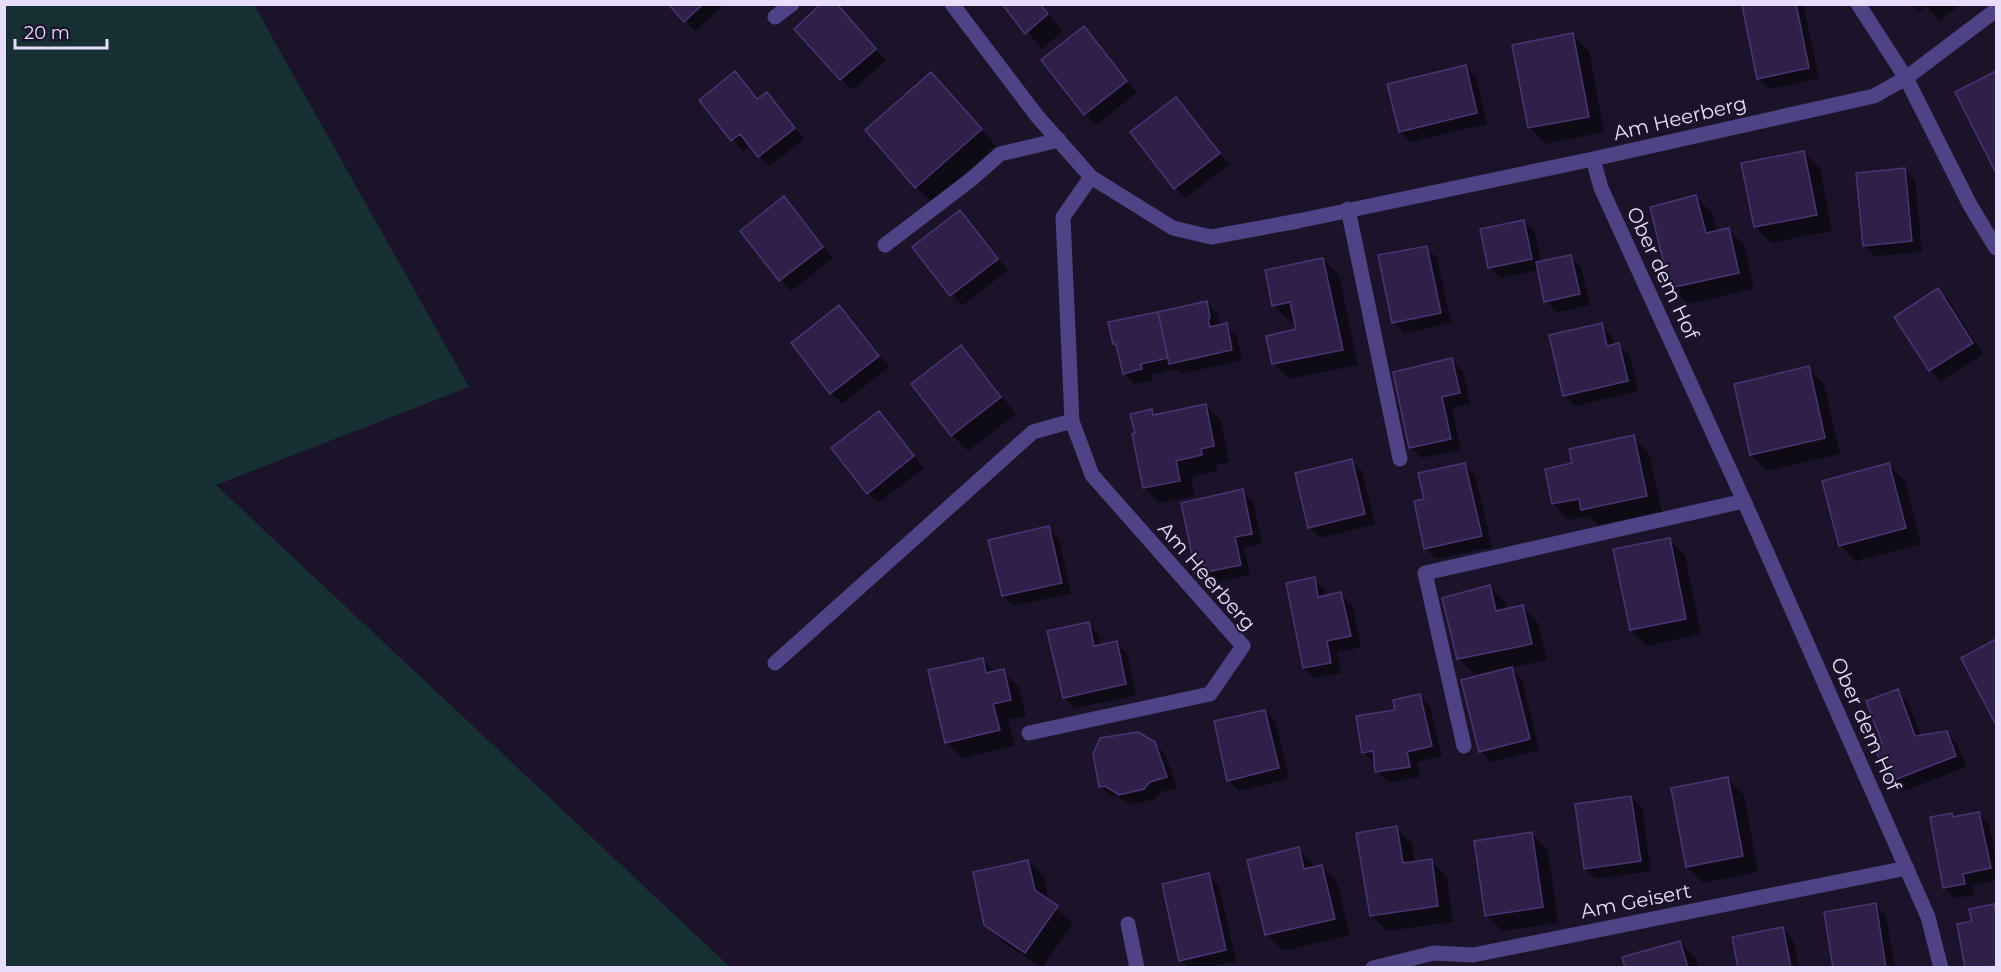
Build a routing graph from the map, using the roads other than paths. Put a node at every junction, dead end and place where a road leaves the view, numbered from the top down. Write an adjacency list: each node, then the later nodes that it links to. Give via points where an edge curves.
1 (792, 4): 5 (street)
2 (952, 4): 7 (street, Am Heerberg, via 1036,116)
3 (1858, 4): 6 (street)
4 (1996, 10): 6 (street, Am Heerberg)
5 (775, 17)
6 (1906, 78): 8 (street, Am Heerberg, via 1874,96); 12 (street)
7 (1059, 140): 9 (street, Am Heerberg); 11 (street, via 1000,154)
8 (1593, 159): 10 (street, Am Heerberg); 15 (street, Ober dem Hof, via 1601,188)
9 (1091, 177): 10 (street, Am Heerberg, via 1173,228 1211,237); 13 (street, Am Heerberg, via 1063,217)
10 (1348, 209): 14 (street)
11 (885, 245)
12 (1996, 248)
13 (1072, 421): 16 (street, via 1033,432); 17 (street, Am Heerberg, via 1092,475 1243,646 1210,694)
14 (1400, 459)
15 (1744, 501): 18 (street, via 1425,573); 19 (street, Ober dem Hof)
16 (775, 663)
17 (1029, 733)
18 (1464, 746)
19 (1906, 868): 21 (street, Am Geisert); 24 (street, Ober dem Hof, via 1928,917)
20 (1128, 924): 22 (street)
21 (1475, 961): 23 (street, Am Geisert, via 1434,953)
22 (1137, 968)
23 (1373, 968)
24 (1941, 968)

